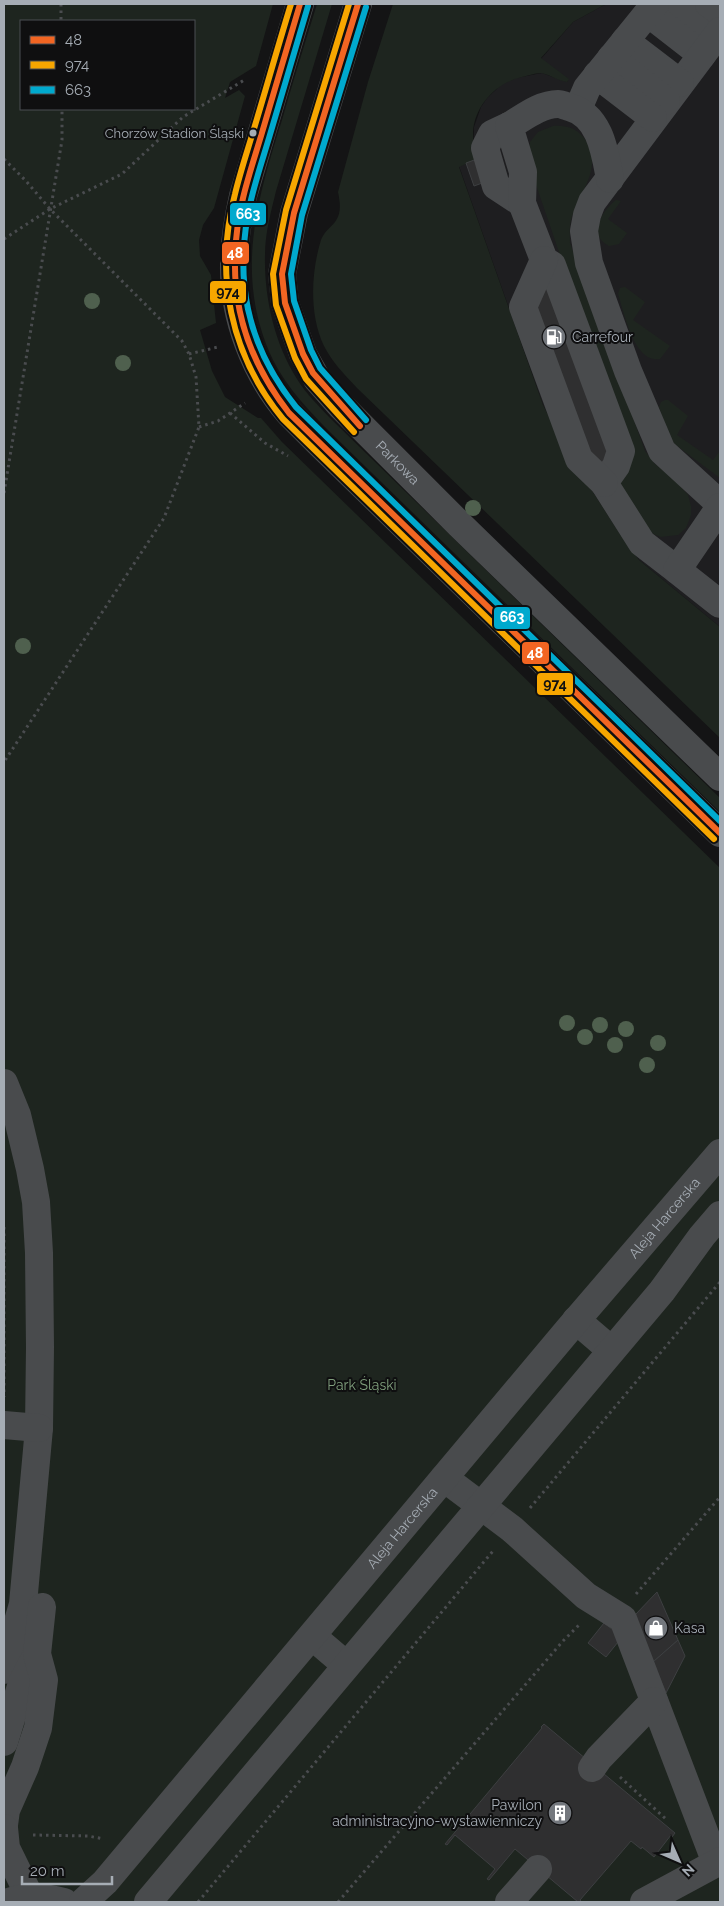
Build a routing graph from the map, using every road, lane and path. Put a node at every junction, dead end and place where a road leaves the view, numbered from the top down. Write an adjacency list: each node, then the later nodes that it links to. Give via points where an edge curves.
1 (61, 4): 6 (path)
2 (300, 4): 33 (street, via 242,196 234,265 236,297 243,325 265,380 288,412 319,443)
3 (358, 4): 32 (street, Parkowa, via 294,213 282,274 285,303 303,354 317,379 347,412)
4 (710, 4): 7 (street)
5 (658, 7): 7 (street); 8 (street)
6 (61, 20)
7 (714, 34): 10 (street)
8 (611, 58): 10 (street); 10 (street); 11 (street, via 587,88)
9 (250, 77): 14 (path)
10 (667, 101): 16 (street)
11 (578, 109): 16 (street, via 591,121 602,143); 19 (street, via 558,104 537,110 509,126 523,172 522,203)
12 (62, 110): 17 (path, via 62,140)
13 (195, 110): 17 (path, via 122,174)
14 (195, 110)
15 (4, 160): 17 (path)
16 (610, 179): 28 (street, via 586,215 584,231 589,263 628,371 662,451)
17 (50, 210): 18 (path); 21 (path, via 182,341); 27 (path)
18 (4, 239)
19 (544, 260): 26 (street, via 552,264 621,451 616,466); 26 (street, via 523,307 580,459)
20 (213, 348): 21 (path)
21 (189, 354): 24 (path, via 196,377)
22 (251, 398): 23 (path)
23 (230, 413): 24 (path); 25 (path, via 265,443)
24 (200, 427): 31 (path, via 164,518)
25 (295, 460)
26 (604, 483): 29 (street, via 642,543)
27 (4, 493)
28 (720, 506): 29 (street)
29 (677, 570): 30 (street)
30 (720, 604)
31 (4, 762)
32 (720, 776)
33 (720, 833)
34 (4, 1083): 43 (street, via 23,1138 36,1202)
35 (720, 1152): 39 (street, Aleja Harcerska)
36 (720, 1215): 40 (street, via 662,1291)
37 (4, 1227): 41 (path)
38 (720, 1282): 46 (path)
39 (576, 1320): 40 (street); 44 (street, Aleja Harcerska)
40 (611, 1350): 47 (street)
41 (4, 1401)
42 (4, 1425): 43 (street)
43 (39, 1428): 54 (street, via 23,1604)
44 (444, 1478): 47 (street); 51 (street, Aleja Harcerska)
45 (720, 1497): 50 (path)
46 (533, 1504)
47 (480, 1506): 50 (street, via 512,1529 586,1596); 53 (street)
48 (490, 1554): 69 (path)
49 (42, 1608): 52 (street)
50 (615, 1614): 55 (street); 70 (path, via 591,1613 562,1641)
51 (312, 1636): 53 (street); 67 (street, Aleja Harcerska, via 105,1882)
52 (37, 1654): 56 (street, via 22,1683); 59 (street, via 44,1680 38,1728 6,1810)
53 (346, 1665): 68 (street)
54 (4, 1670)
55 (654, 1701): 57 (street); 62 (street)
56 (4, 1742)
57 (595, 1763): 58 (path)
58 (668, 1821)
59 (11, 1829): 61 (path); 65 (street, via 6,1848)
60 (677, 1840): 64 (path, via 667,1855)
61 (110, 1841)
62 (718, 1862): 64 (street)
63 (538, 1870): 71 (street)
64 (678, 1883): 72 (street)
65 (19, 1900): 66 (street, via 40,1896)
66 (64, 1902)
67 (83, 1902)
68 (148, 1902)
69 (198, 1902)
70 (338, 1902)
71 (509, 1902)
72 (644, 1902)

